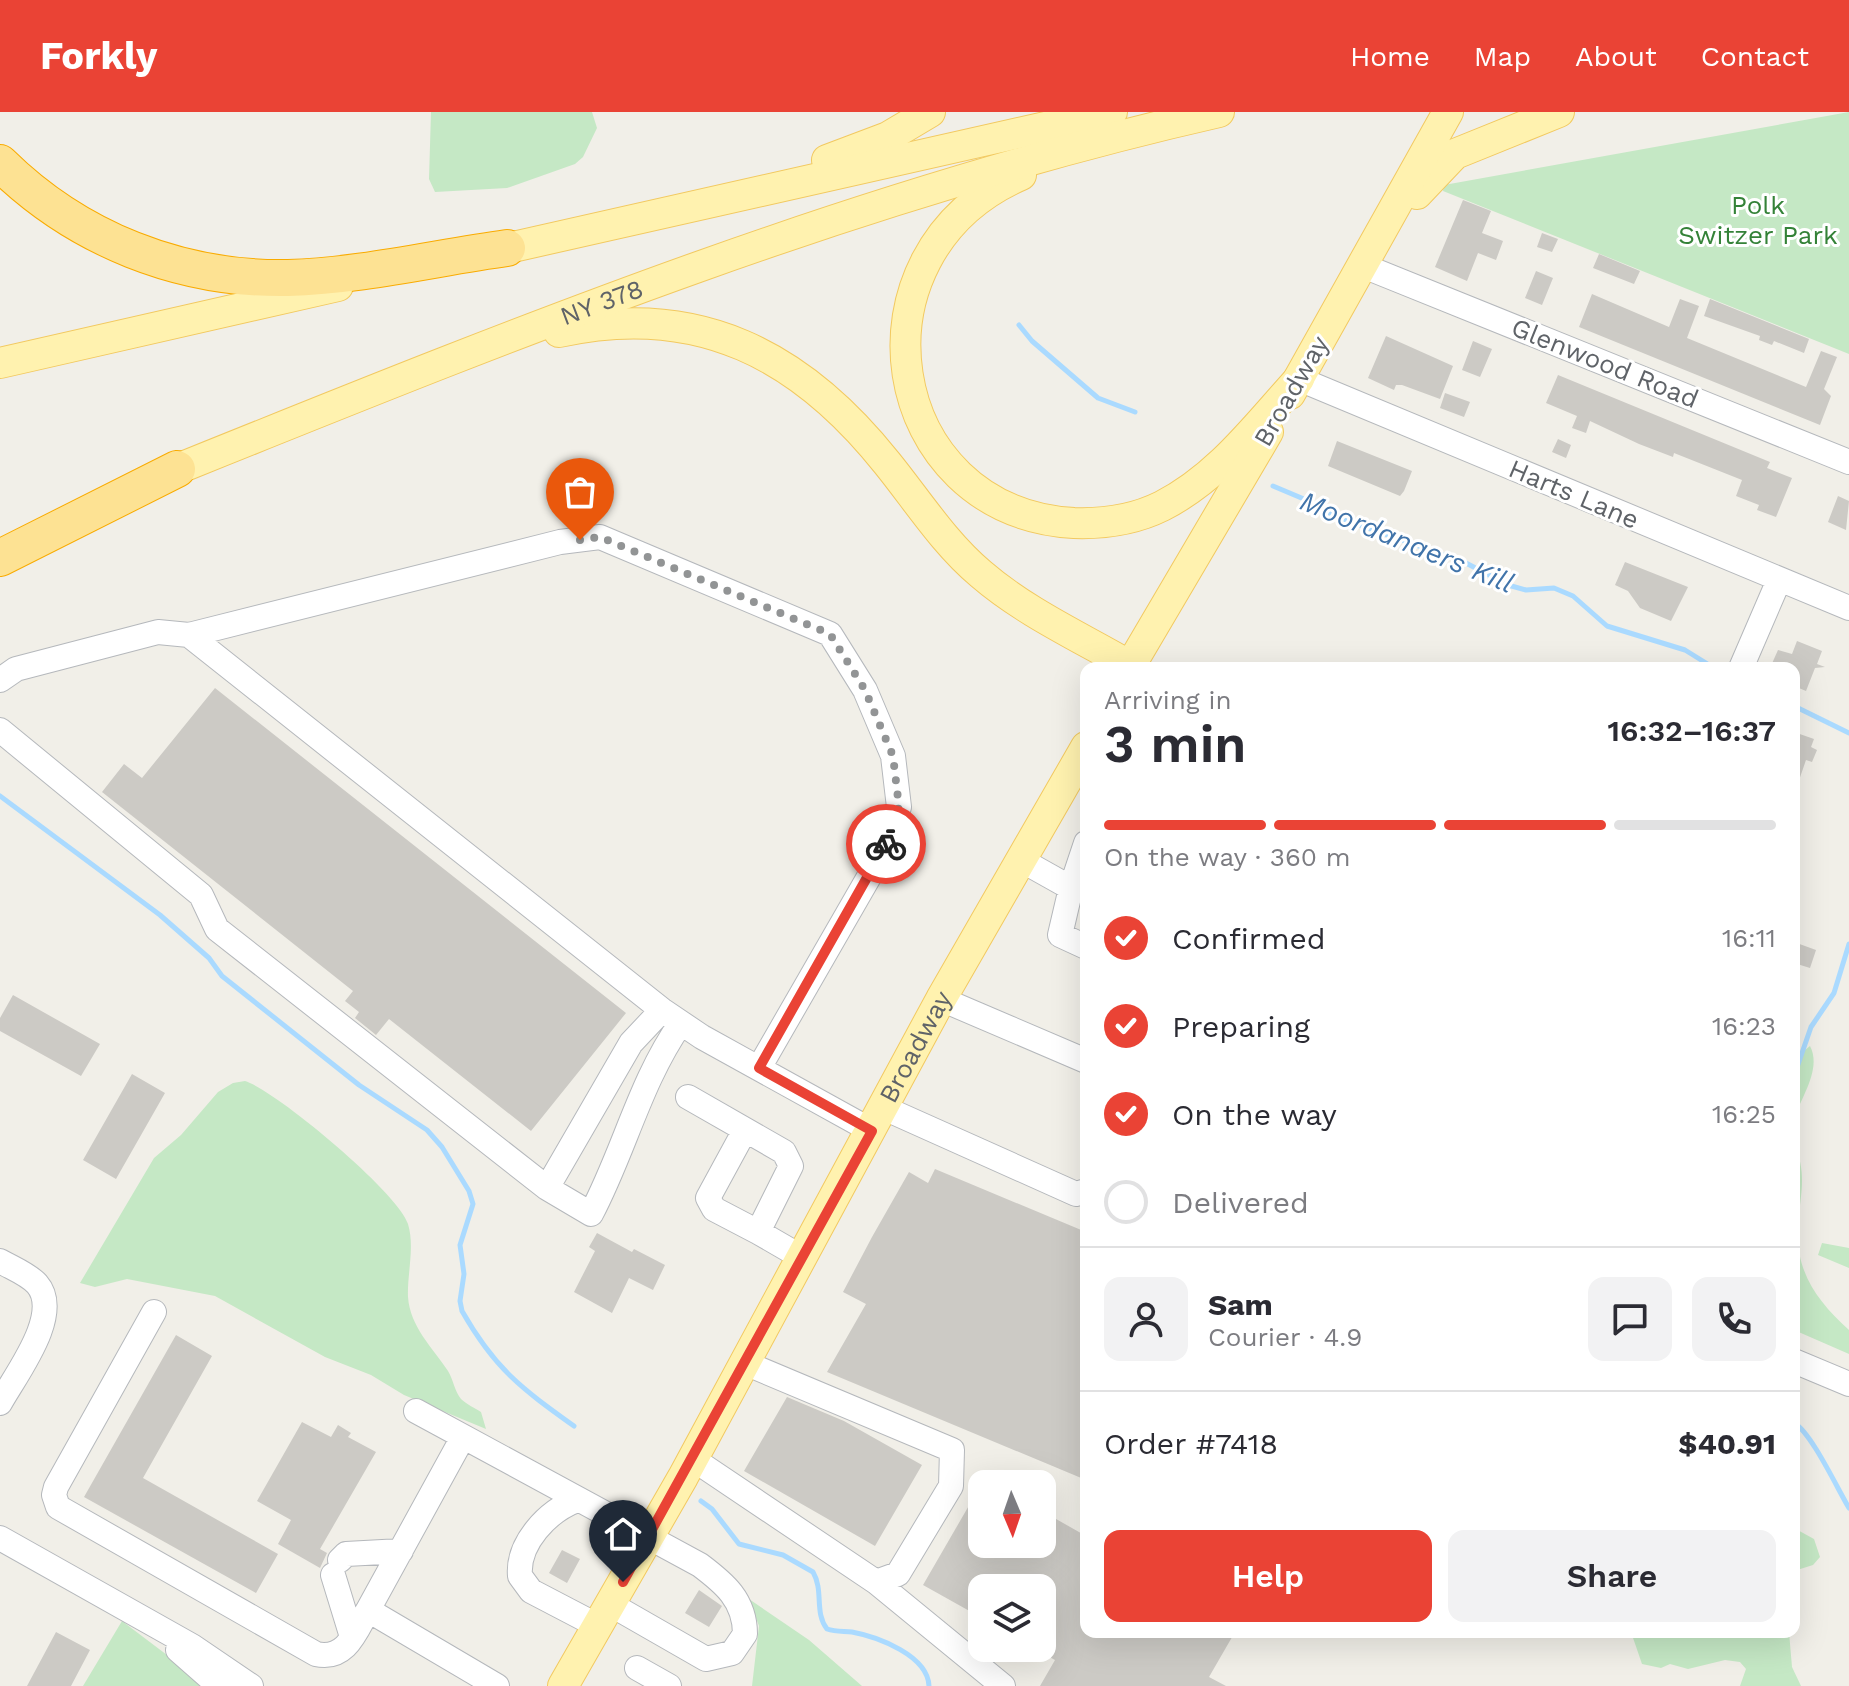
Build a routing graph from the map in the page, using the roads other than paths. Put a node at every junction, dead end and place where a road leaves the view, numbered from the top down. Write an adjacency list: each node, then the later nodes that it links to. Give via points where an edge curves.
1 (930, 112): 8 (main road, via 863,147)
2 (1112, 112): 8 (main road)
3 (1219, 112): 6 (main road, NY 378 / NY 378)
4 (1559, 112): 10 (main road, via 1445,161)
5 (1447, 113): 10 (main road, Broadway)
6 (1187, 119): 12 (main road, via 1019,175 980,197 947,227 921,266 906,311 907,381 922,422 967,480 1012,509 1060,522 1110,522 1159,508 1205,479); 13 (main road, NY 378 / NY 378, via 1007,165 833,218 659,278)
7 (0, 163): 9 (highway, via 41,200 91,232 202,270 290,278)
8 (659, 214): 9 (main road)
9 (507, 248): 11 (main road)
10 (1361, 265): 12 (main road, Broadway); 14 (street, Glenwood Road)
11 (0, 363)
12 (1299, 379): 18 (street, Harts Lane); 22 (main road, Broadway)
13 (400, 381): 15 (main road, NY 378 / NY 378); 21 (main road, via 548,334 604,324 659,323 737,341 786,366 828,400 980,573)
14 (1849, 462)
15 (177, 469): 16 (main road, NY 378 / NY 378); 17 (highway)
16 (0, 539)
17 (0, 558)
18 (1779, 580): 19 (street, Harts Lane); 23 (street)
19 (1849, 608)
20 (189, 635): 24 (street, via 158,632 16,669); 32 (street); 34 (street, via 560,542 600,537 830,634 865,690 893,756 899,807 885,849)
21 (1122, 662)
22 (1133, 662)
23 (1744, 662)
24 (0, 680)
25 (0, 730): 38 (street, via 201,895 217,929)
26 (1080, 761): 27 (main road, Broadway)
27 (1021, 860): 29 (street); 31 (main road, Broadway)
28 (1080, 862): 29 (street)
29 (1071, 888): 30 (street, via 1060,935)
30 (1080, 944)
31 (941, 999): 33 (street); 36 (main road, Broadway)
32 (672, 1017): 34 (street); 38 (street, via 631,1043); 38 (street, via 591,1214)
33 (1080, 1058)
34 (759, 1068): 36 (street)
35 (688, 1097): 37 (street)
36 (878, 1119): 39 (street); 41 (main road, Broadway)
37 (745, 1130): 40 (street, via 784,1152 791,1166); 40 (street, via 708,1198 714,1209)
38 (547, 1188)
39 (1080, 1193)
40 (758, 1232): 41 (street)
41 (803, 1258): 44 (main road, Broadway)
42 (0, 1261): 47 (street, via 36,1283 47,1307 42,1327)
43 (154, 1312): 59 (street, via 56,1487 56,1504 316,1654 337,1654)
44 (745, 1363): 50 (main road, Broadway); 55 (street, via 952,1450 951,1486 898,1574)
45 (1800, 1364): 46 (street)
46 (1849, 1384)
47 (0, 1403)
48 (416, 1411): 49 (street)
49 (463, 1437): 51 (street); 54 (street)
50 (693, 1459): 53 (main road, Broadway); 55 (street)
51 (577, 1500): 53 (street); 57 (street, via 542,1523 521,1561 520,1576 528,1589)
52 (0, 1538): 58 (street)
53 (648, 1539): 57 (main road, Broadway); 57 (street, via 726,1584 745,1622 741,1644 722,1658 701,1658)
54 (401, 1551): 56 (street); 59 (street, via 346,1554 336,1568)
55 (876, 1582): 66 (street)
56 (368, 1610): 59 (street); 63 (street)
57 (604, 1615): 64 (main road, Broadway)
58 (161, 1631): 61 (street); 62 (street)
59 (352, 1637)
60 (637, 1668): 65 (street)
61 (219, 1686)
62 (251, 1686)
63 (497, 1686)
64 (563, 1686)
65 (669, 1686)
66 (1003, 1686)

